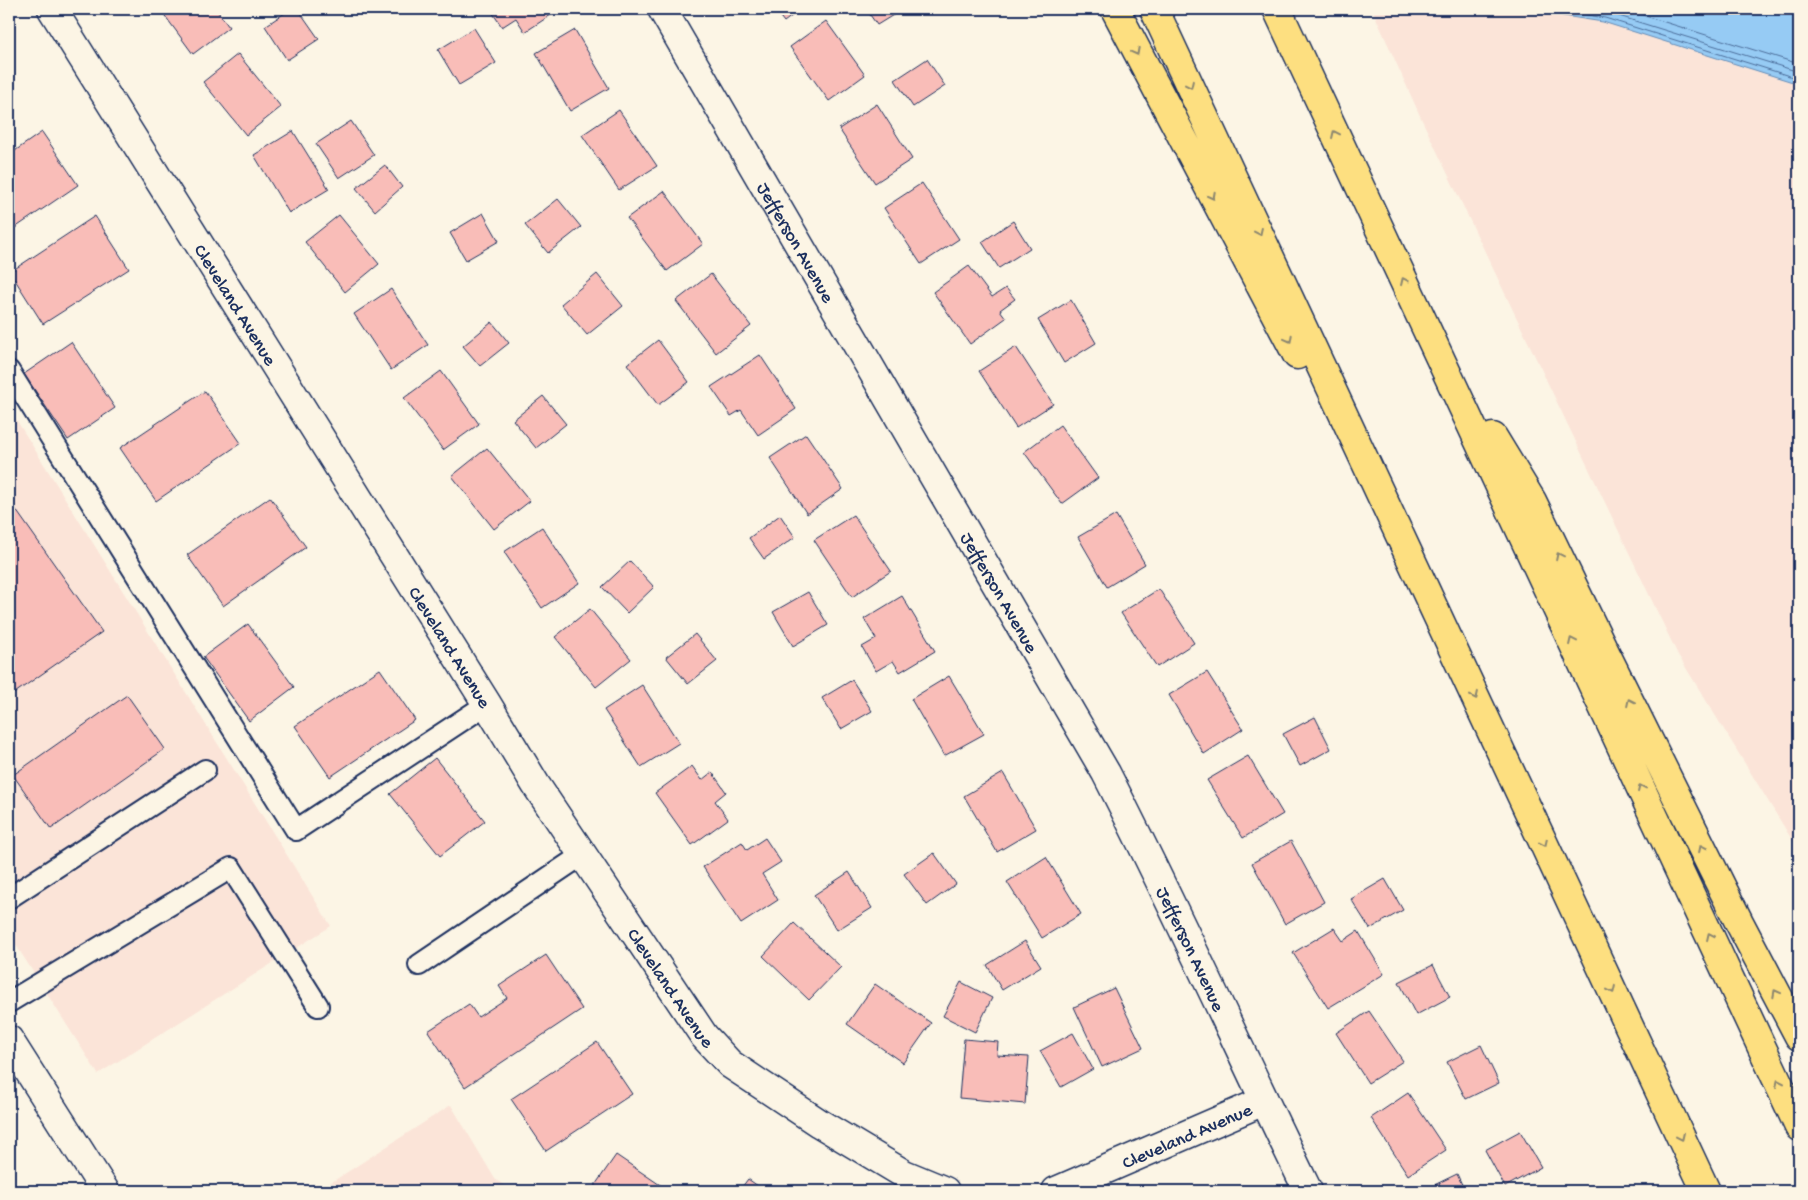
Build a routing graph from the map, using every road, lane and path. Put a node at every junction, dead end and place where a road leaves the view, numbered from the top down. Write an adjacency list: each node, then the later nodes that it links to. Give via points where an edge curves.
1 (52, 9): 9 (street, Cleveland Avenue)
2 (662, 9): 18 (street, Jefferson Avenue, via 1106,773)
3 (1114, 9): 8 (highway, one-way to 8)
4 (1154, 9): 8 (highway, one-way to 8)
5 (1277, 9): 6 (highway, one-way to 5)
6 (1424, 325): 16 (highway, one-way to 6, via 1532,501); 19 (highway, one-way to 6)
7 (9, 371): 9 (lane, via 296,830)
8 (1454, 652): 24 (highway, one-way to 24)
9 (487, 704): 11 (street, Cleveland Avenue)
10 (204, 770): 12 (lane)
11 (582, 855): 13 (lane); 21 (street, Cleveland Avenue, via 704,1036 730,1064 904,1174)
12 (9, 898)
13 (419, 965)
14 (9, 1002): 15 (lane, via 231,868)
15 (318, 1006)
16 (1799, 1036)
17 (9, 1040): 20 (street)
18 (1264, 1101): 22 (street, Cleveland Avenue); 23 (street, Jefferson Avenue)
19 (1799, 1127)
20 (105, 1191)
21 (944, 1191)
22 (1056, 1191)
23 (1308, 1191)
24 (1706, 1191)

